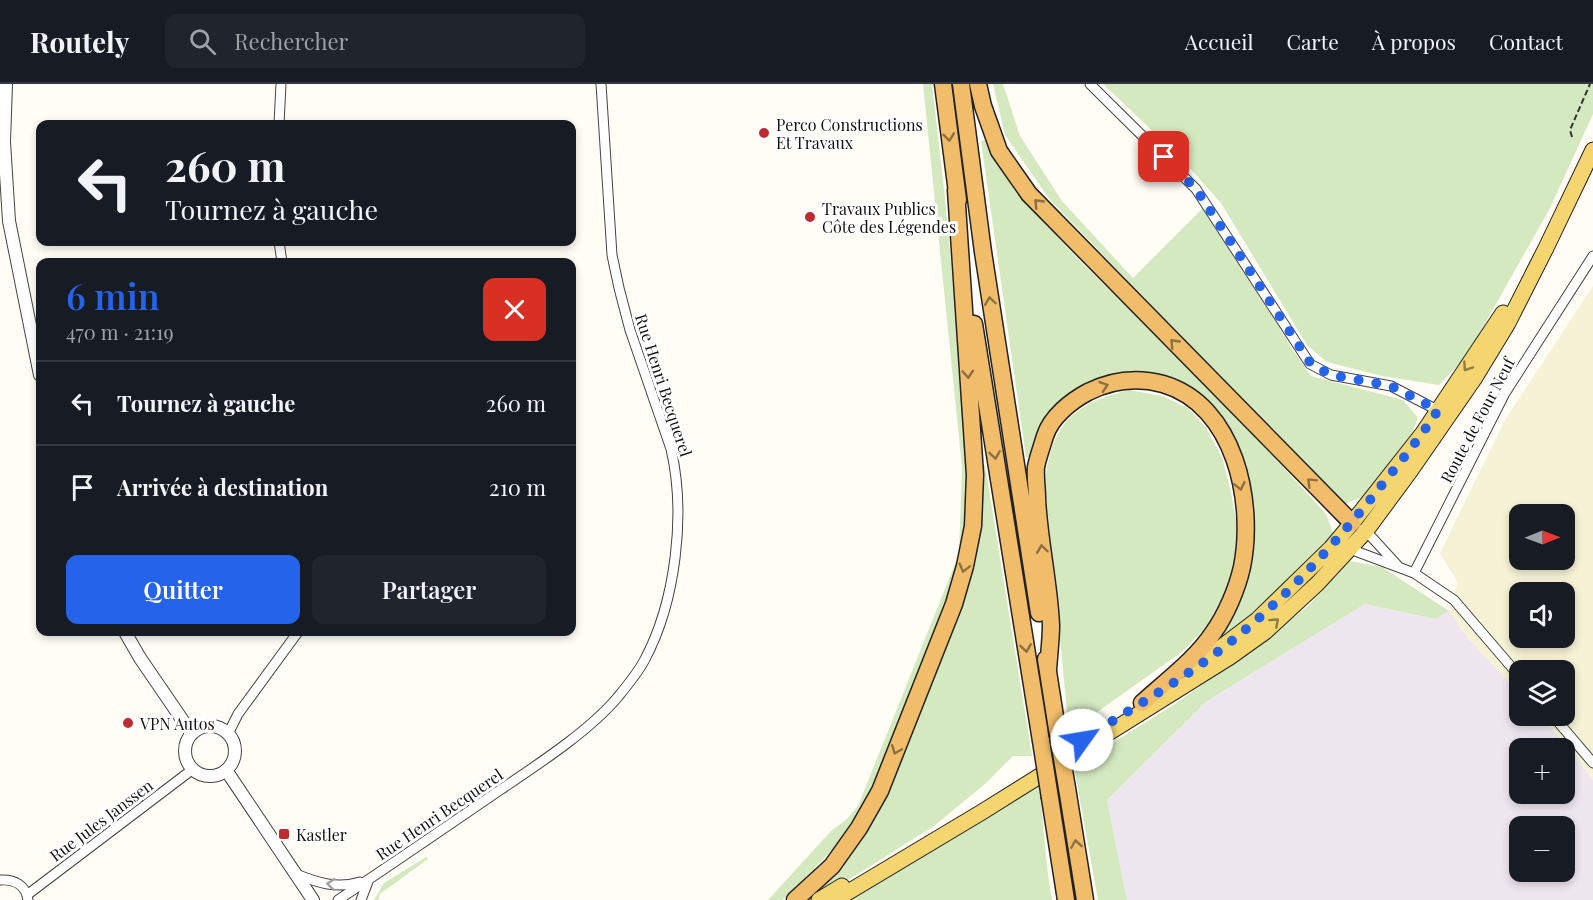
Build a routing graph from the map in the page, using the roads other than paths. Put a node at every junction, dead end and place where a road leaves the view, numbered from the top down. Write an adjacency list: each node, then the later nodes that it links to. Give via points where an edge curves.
1 (6, 84): 12 (street, via 4,141 9,221)
2 (281, 84): 8 (street)
3 (601, 84): 30 (street, Rue Henri Becquerel, via 616,277 675,465 678,522 674,571 661,619 644,661 616,699 580,732 538,765)
4 (943, 84): 10 (highway, one-way to 10)
5 (961, 84): 21 (highway, one-way to 5)
6 (978, 84): 14 (highway, one-way to 6, via 1029,194 999,151)
7 (1090, 84): 13 (street, via 1196,189 1311,364 1331,375 1391,386)
8 (279, 120)
9 (1593, 150): 13 (main road, via 1546,248)
10 (956, 190): 36 (highway, one-way to 36, via 975,475 973,526 965,566 954,604 880,791 832,866); 39 (highway, one-way to 39, bridge)
11 (1593, 256): 17 (street, Route de Four Neuf, via 1505,393)
12 (36, 355)
13 (1443, 413): 14 (main road, via 1423,433)
14 (1359, 527): 15 (main road); 16 (street); 22 (main road, via 1331,548 1257,620 1204,662)
15 (1350, 549): 16 (street); 38 (main road, one-way to 15, via 1230,657 1265,632)
16 (1398, 566): 17 (street)
17 (1414, 573): 20 (street, via 1454,600)
18 (127, 636): 24 (street)
19 (295, 636): 25 (street, via 238,714)
20 (1509, 664)
21 (1048, 670): 22 (highway, one-way to 22, via 1051,626 1036,468 1046,433 1078,397 1103,384 1149,380 1173,387 1195,399 1227,442 1245,507 1246,538 1241,569 1214,633); 40 (highway, one-way to 21, bridge)
22 (1142, 703): 37 (main road)
23 (1562, 726): 26 (street)
24 (192, 734): 25 (street, via 214,726); 27 (street, via 185,752)
25 (228, 734): 28 (street, via 235,753)
26 (1593, 763)
27 (193, 769): 28 (street, via 209,776); 32 (street, Rue Jules Janssen)
28 (226, 770): 29 (street)
29 (295, 874): 30 (street, Rue Henri Becquerel, one-way to 29, via 333,885); 33 (street)
30 (369, 879): 34 (street, Rue Henri Becquerel); 35 (street, Rue Henri Becquerel)
31 (0, 880): 32 (street, via 17,882)
32 (28, 897)
33 (313, 900)
34 (338, 900)
35 (361, 900)
36 (795, 900)
37 (819, 900)
38 (835, 900)
39 (1066, 900)
40 (1085, 900)

